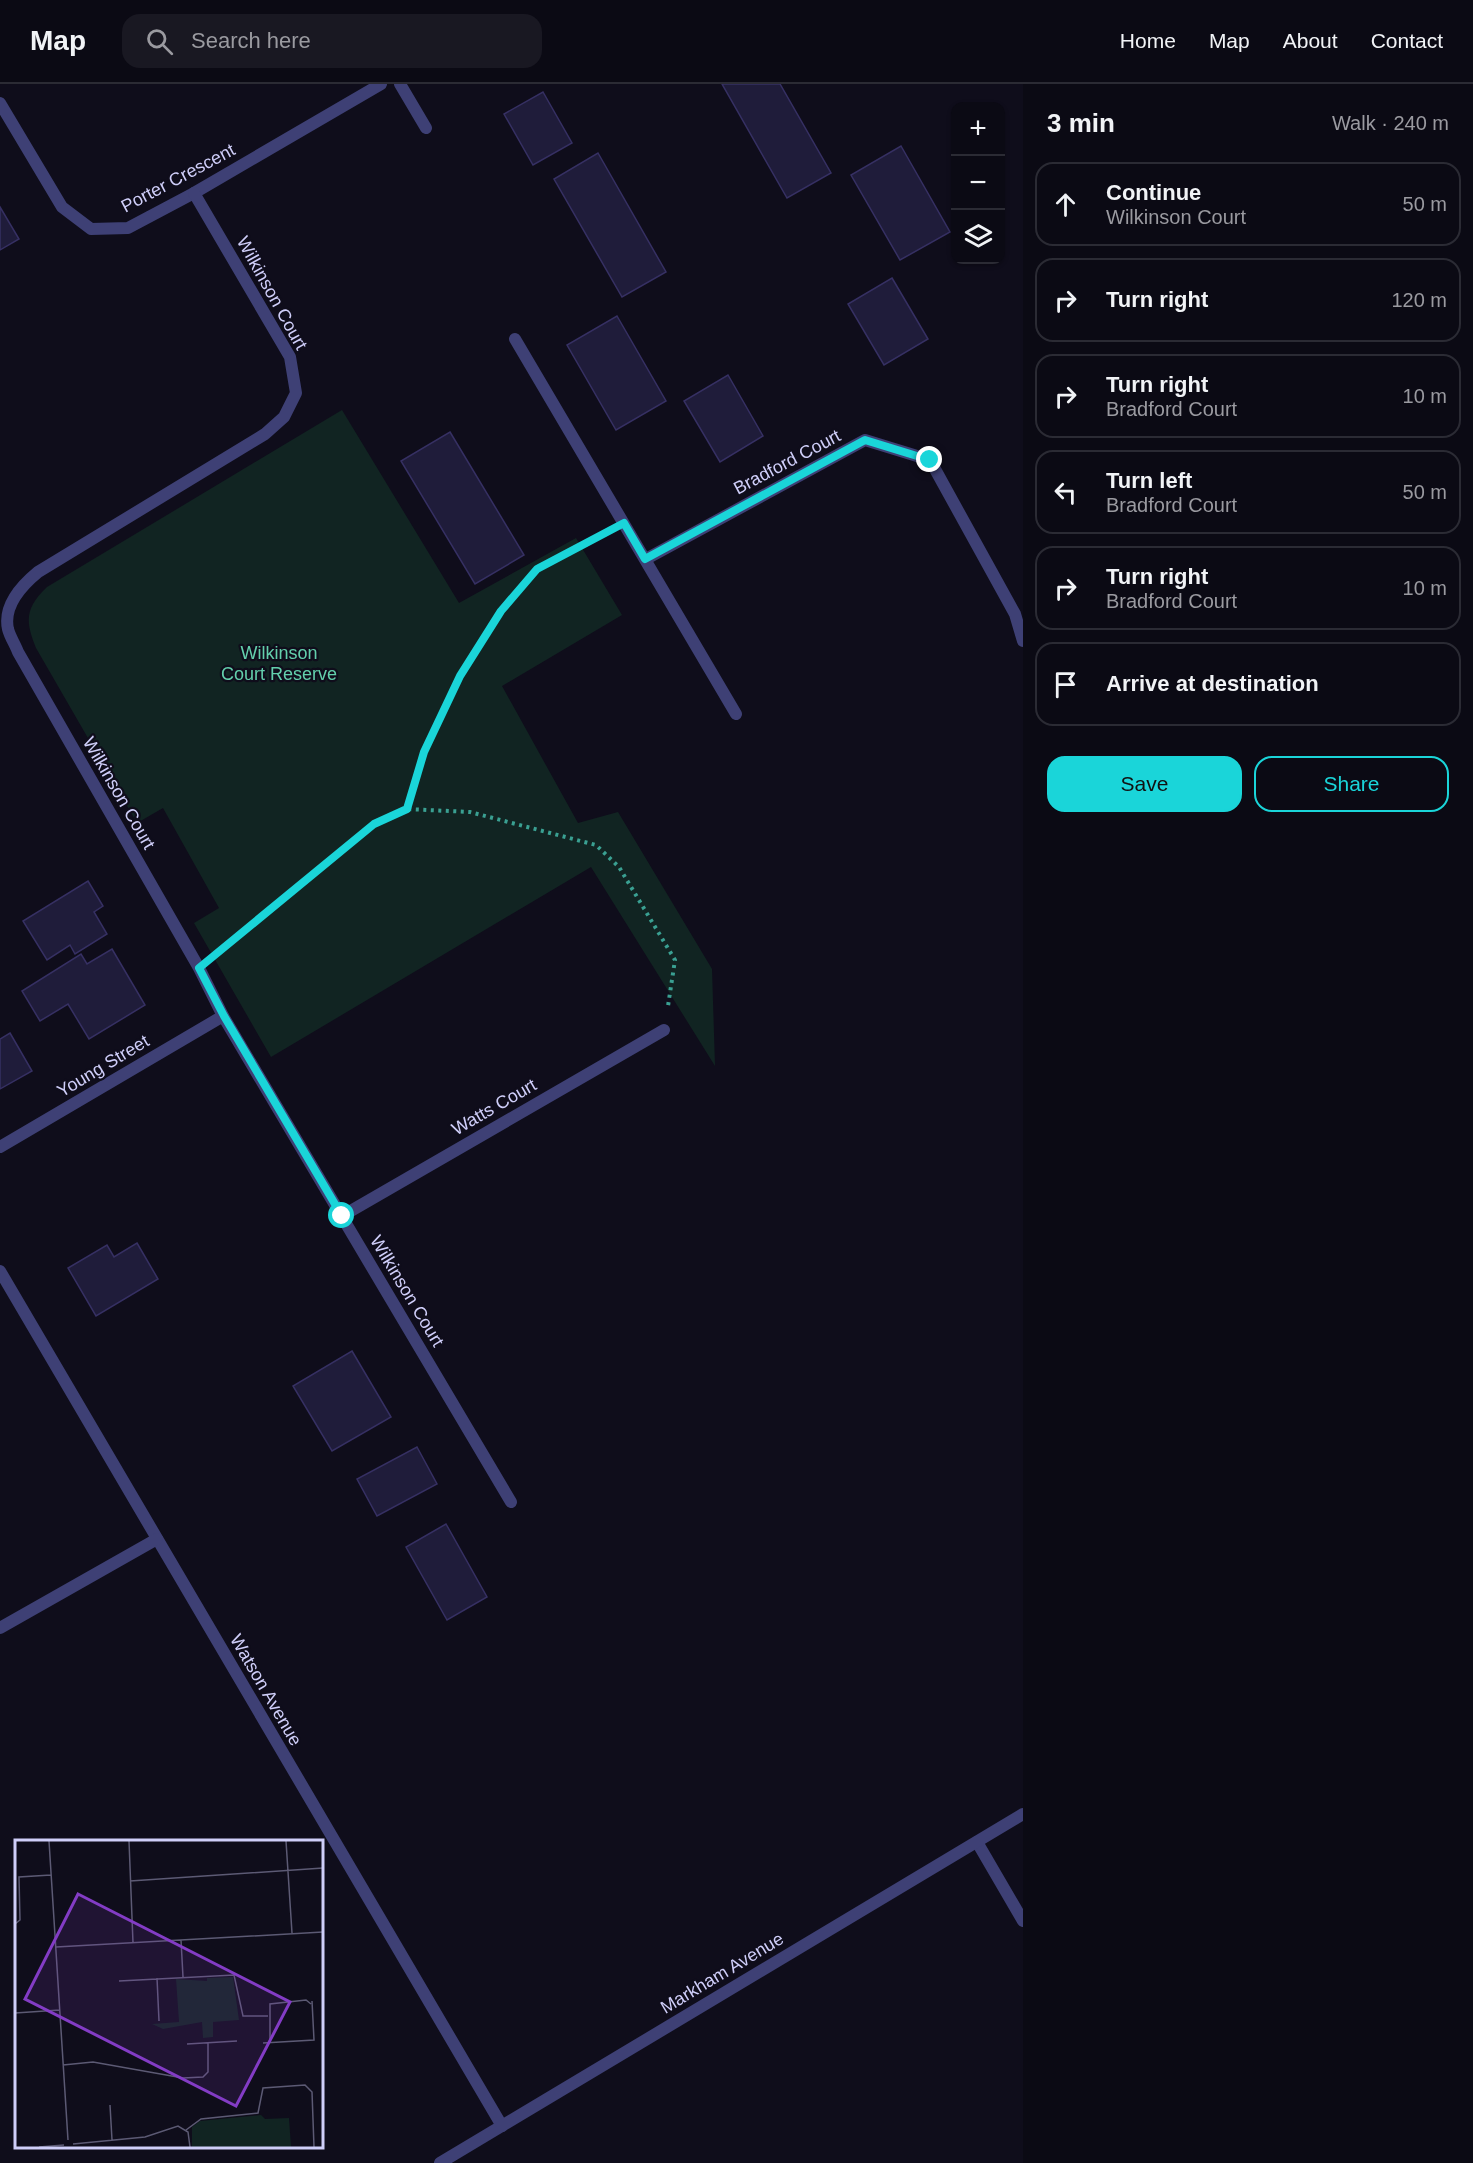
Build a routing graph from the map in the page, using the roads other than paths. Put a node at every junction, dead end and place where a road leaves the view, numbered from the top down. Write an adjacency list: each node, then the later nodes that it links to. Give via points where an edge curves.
1 (381, 84): 5 (street, Porter Crescent)
2 (400, 84): 4 (street)
3 (0, 104): 5 (street, Porter Crescent, via 62,207 91,229 128,228)
4 (426, 128)
5 (194, 193): 10 (street, Wilkinson Court, via 290,357 296,393 284,417 265,434 38,572 21,586 9,608 8,628)
6 (515, 339): 7 (street)
7 (645, 559): 8 (street, Bradford Court, via 865,440 930,460 1015,614); 9 (street)
8 (1023, 641)
9 (736, 714)
10 (224, 1016): 12 (street, Young Street); 13 (street, Wilkinson Court)
11 (664, 1030): 13 (street, Watts Court)
12 (0, 1148)
13 (342, 1216): 15 (street, Wilkinson Court)
14 (0, 1271): 16 (street, Watson Avenue)
15 (511, 1502)
16 (157, 1539): 17 (street); 21 (street, Watson Avenue)
17 (0, 1628)
18 (1023, 1814): 19 (street, Markham Avenue)
19 (977, 1842): 20 (street); 21 (street, Markham Avenue)
20 (1023, 1921)
21 (502, 2126): 22 (street, Markham Avenue)
22 (440, 2163)

